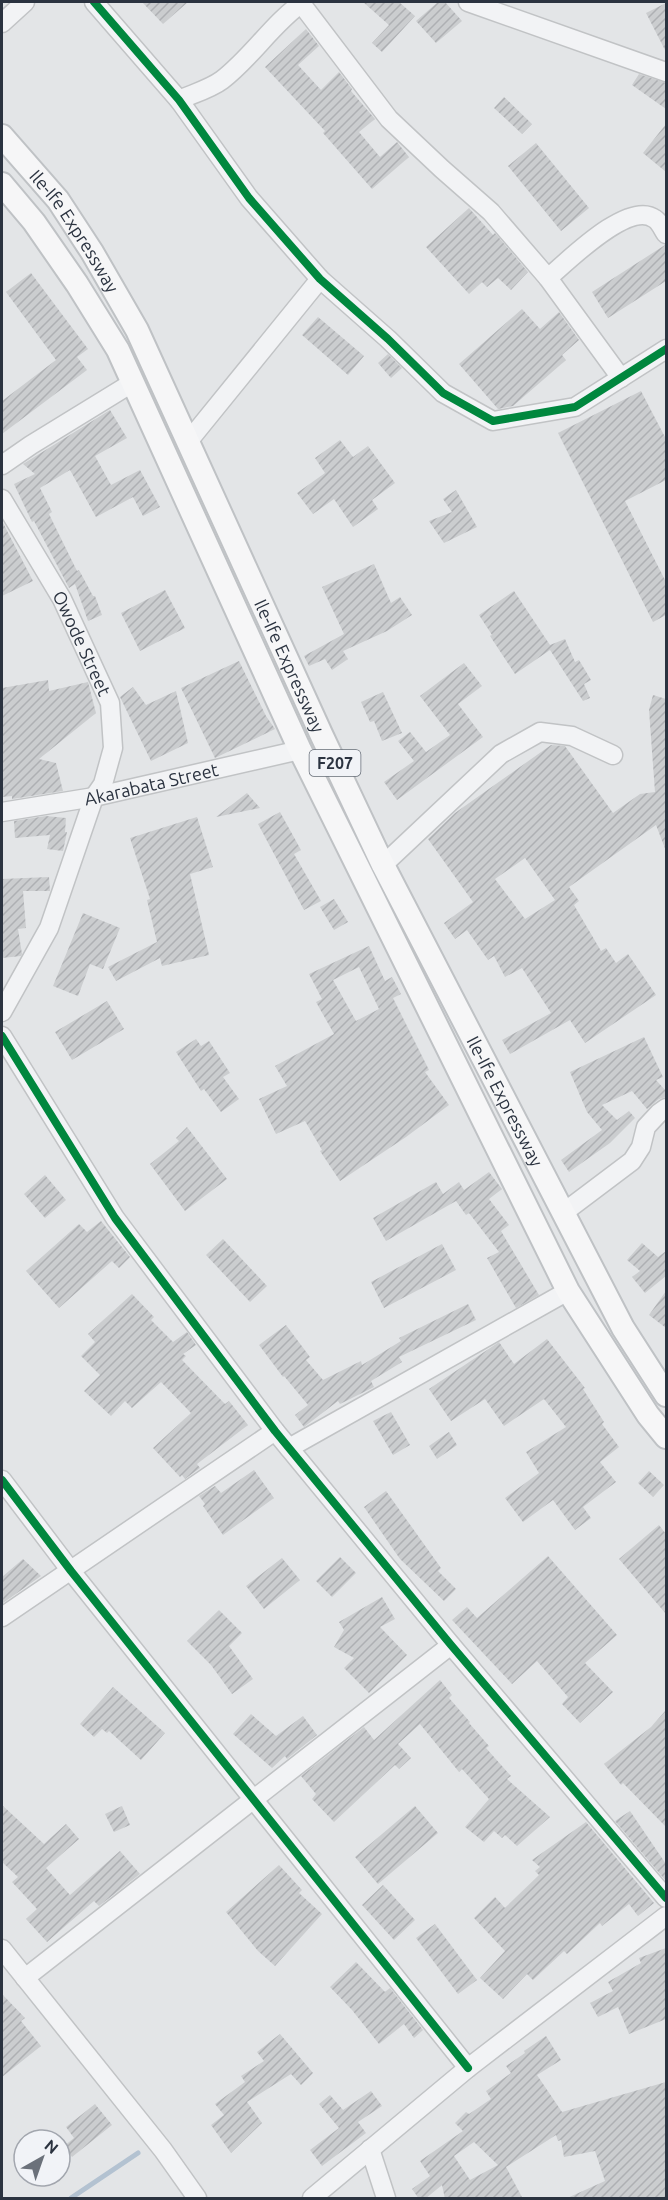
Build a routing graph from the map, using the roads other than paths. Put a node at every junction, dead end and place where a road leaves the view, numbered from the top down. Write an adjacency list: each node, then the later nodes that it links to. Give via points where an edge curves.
1 (26, 2): 5 (street)
2 (94, 2): 7 (street)
3 (301, 2): 7 (street, via 220,81); 11 (street, via 389,118 491,212)
4 (468, 2): 6 (street)
5 (2, 24)
6 (666, 72)
7 (179, 100): 12 (street, via 249,198)
8 (2, 136): 16 (main road, Ile-Ife Expressway / F207, via 58,200 92,252 137,330)
9 (2, 184): 15 (main road, Ile-Ife Expressway / F207, via 77,284 118,350)
10 (666, 234): 11 (street, via 655,218 640,214 619,221)
11 (548, 278): 14 (street)
12 (320, 279): 14 (street, via 443,393 493,421 575,407); 16 (street)
13 (666, 349): 14 (street)
14 (621, 378)
15 (132, 383): 17 (street); 19 (main road, Ile-Ife Expressway / F207)
16 (188, 443): 23 (main road, Ile-Ife Expressway / F207)
17 (2, 465)
18 (2, 499): 21 (street, Owode Street, via 62,599 110,703 113,748 103,784)
19 (300, 750): 21 (street, Akarabata Street); 28 (main road, Ile-Ife Expressway / F207)
20 (613, 755): 23 (street, via 572,736 540,732 501,754)
21 (94, 797): 22 (street, Akarabata Street); 24 (street, Owode Street, via 50,928)
22 (2, 812)
23 (383, 865): 27 (main road, Ile-Ife Expressway / F207)
24 (2, 1012)
25 (2, 1036): 30 (street, via 115,1218)
26 (666, 1108): 27 (street, via 646,1127 632,1161)
27 (563, 1213): 29 (main road, Ile-Ife Expressway / F207, via 623,1328)
28 (568, 1291): 31 (main road, Ile-Ife Expressway / F207); 32 (street)
29 (666, 1395)
30 (275, 1431): 32 (street); 34 (street)
31 (666, 1437)
32 (289, 1448): 36 (street)
33 (2, 1480): 34 (street)
34 (71, 1571): 35 (street); 37 (street)
35 (2, 1617)
36 (451, 1645): 37 (street); 38 (street)
37 (254, 1800): 41 (street); 42 (street)
38 (666, 1898)
39 (666, 1916): 42 (street)
40 (2, 1949): 41 (street)
41 (25, 1978): 44 (street, via 163,2150)
42 (468, 2068): 43 (street)
43 (370, 2149): 45 (street); 46 (street)
44 (197, 2199)
45 (312, 2199)
46 (386, 2199)

